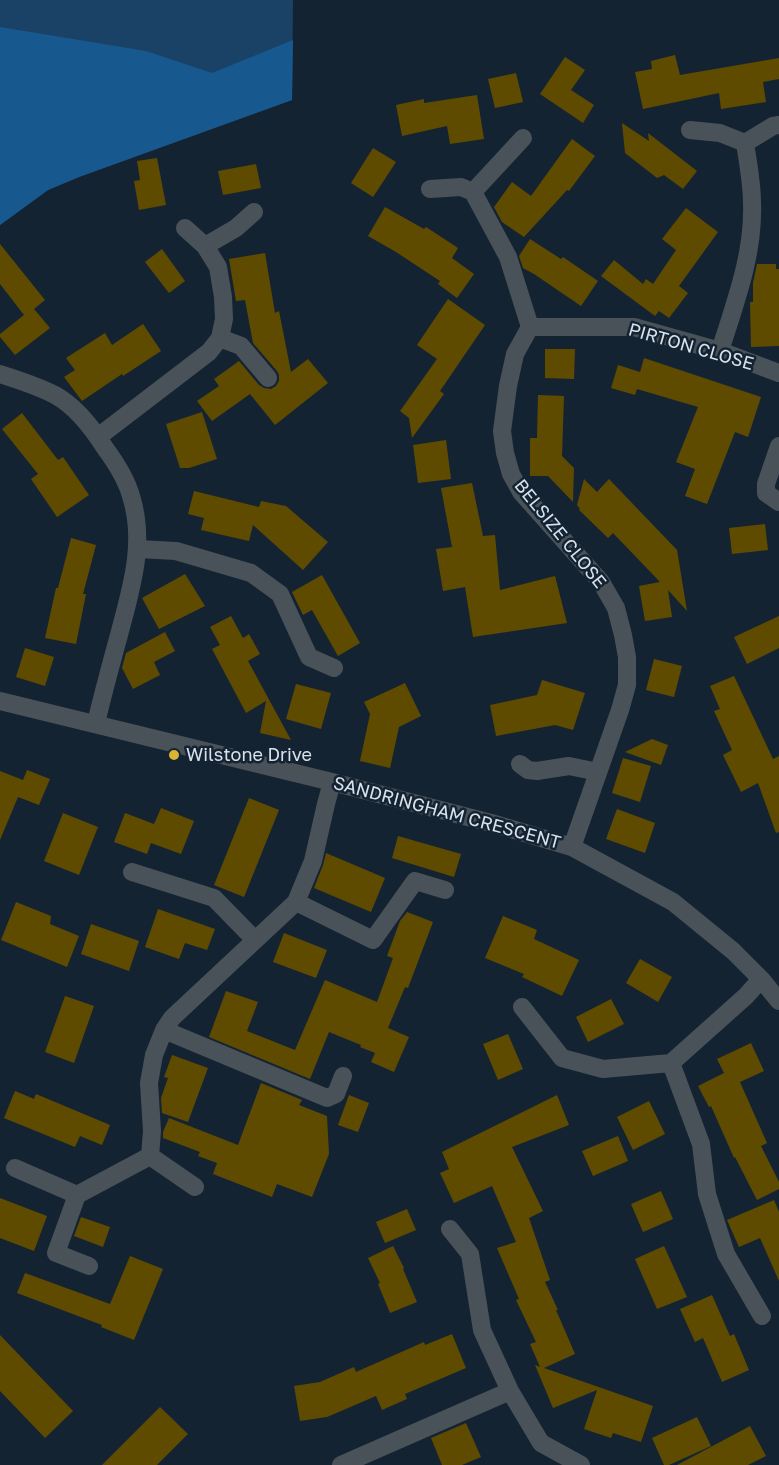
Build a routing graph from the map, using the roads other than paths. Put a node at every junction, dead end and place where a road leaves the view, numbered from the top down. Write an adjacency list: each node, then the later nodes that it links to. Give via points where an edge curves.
1 (779, 125): 4 (street)
2 (690, 130): 4 (street, via 720,133)
3 (524, 138): 6 (street)
4 (745, 143): 12 (street, via 752,202 750,242)
5 (430, 189): 6 (street, via 461,187)
6 (473, 192): 10 (street, via 508,257)
7 (254, 212): 9 (street)
8 (185, 228): 9 (street)
9 (205, 246): 11 (street, via 218,267 223,297)
10 (530, 327): 12 (street, PIRTON CLOSE, via 634,327); 24 (street, BELSIZE CLOSE, via 515,354 508,386 502,431 505,453 521,492 601,582 616,608 627,657 627,685)
11 (220, 338): 15 (street, via 241,346); 16 (street, via 209,352)
12 (720, 351): 13 (street, PIRTON CLOSE)
13 (779, 373)
14 (0, 374): 16 (street, via 57,396)
15 (268, 378)
16 (98, 437): 19 (street, via 122,473 132,497)
17 (779, 446): 18 (street, via 766,484 766,493)
18 (779, 502)
19 (138, 549): 20 (street, via 176,551 251,573 279,594 309,657); 22 (street)
20 (334, 668)
21 (0, 701): 22 (street, SANDRINGHAM CRESCENT)
22 (96, 723): 25 (street, SANDRINGHAM CRESCENT)
23 (520, 764): 24 (street, via 537,771 570,766)
24 (598, 772): 26 (street, BELSIZE CLOSE)
25 (332, 782): 26 (street, SANDRINGHAM CRESCENT); 29 (street, via 313,861)
26 (572, 847): 31 (street, SANDRINGHAM CRESCENT, via 673,902)
27 (132, 872): 30 (street, via 214,898)
28 (445, 890): 29 (street, via 414,881 373,940)
29 (297, 902): 30 (street)
30 (255, 939): 34 (street)
31 (761, 979): 32 (street, SANDRINGHAM CRESCENT); 35 (street)
32 (779, 1001)
33 (522, 1007): 35 (street, via 562,1058 603,1069)
34 (164, 1030): 36 (street, via 327,1098 336,1094); 37 (street, via 149,1083)
35 (671, 1063): 43 (street, via 701,1144 708,1194 726,1254)
36 (343, 1076)
37 (150, 1156): 39 (street); 40 (street)
38 (15, 1168): 40 (street)
39 (195, 1187)
40 (77, 1195): 42 (street, via 56,1253)
41 (450, 1230): 44 (street, via 470,1254 482,1330)
42 (89, 1266)
43 (762, 1316)
44 (510, 1391): 45 (street); 46 (street, via 541,1443)
45 (341, 1465)
46 (581, 1465)

